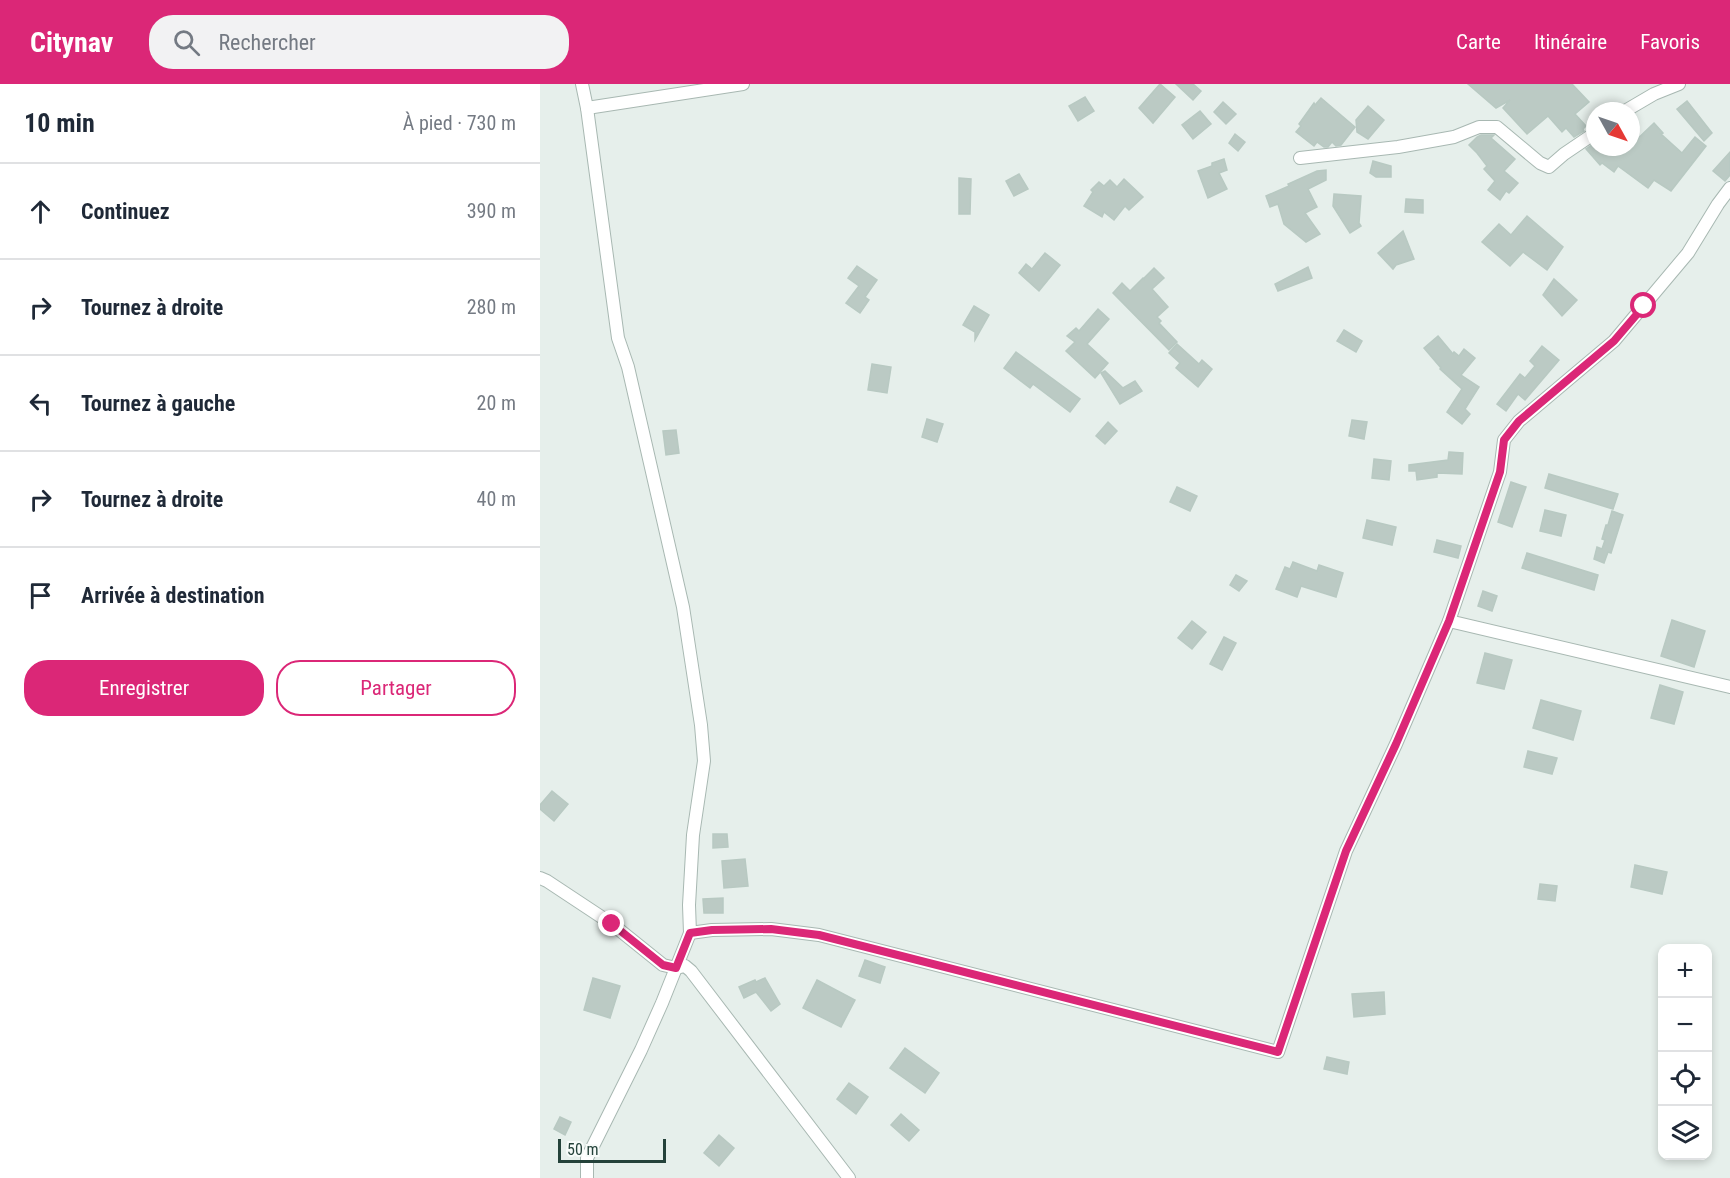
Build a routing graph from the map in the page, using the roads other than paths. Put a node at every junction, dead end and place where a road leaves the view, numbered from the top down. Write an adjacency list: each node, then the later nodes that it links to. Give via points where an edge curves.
1 (582, 84): 5 (street)
2 (743, 84): 5 (street)
3 (1679, 84): 4 (street)
4 (1640, 102)
5 (587, 108): 12 (street, via 618,338 684,607 701,725 704,761 693,835)
6 (1586, 139): 7 (street, via 1549,167 1497,127 1479,126 1454,137)
7 (1300, 158)
8 (1730, 188): 9 (street, via 1688,253 1614,341 1519,421 1504,440 1500,472)
9 (1449, 621): 10 (street); 12 (street, via 1346,851 1278,1052 819,935 771,929)
10 (1730, 687)
11 (540, 878): 13 (street, via 612,924 663,965)
12 (690, 933): 13 (street)
13 (676, 968): 14 (street, via 641,1050 587,1158); 15 (street, via 685,966 691,971)
14 (585, 1178)
15 (849, 1178)

